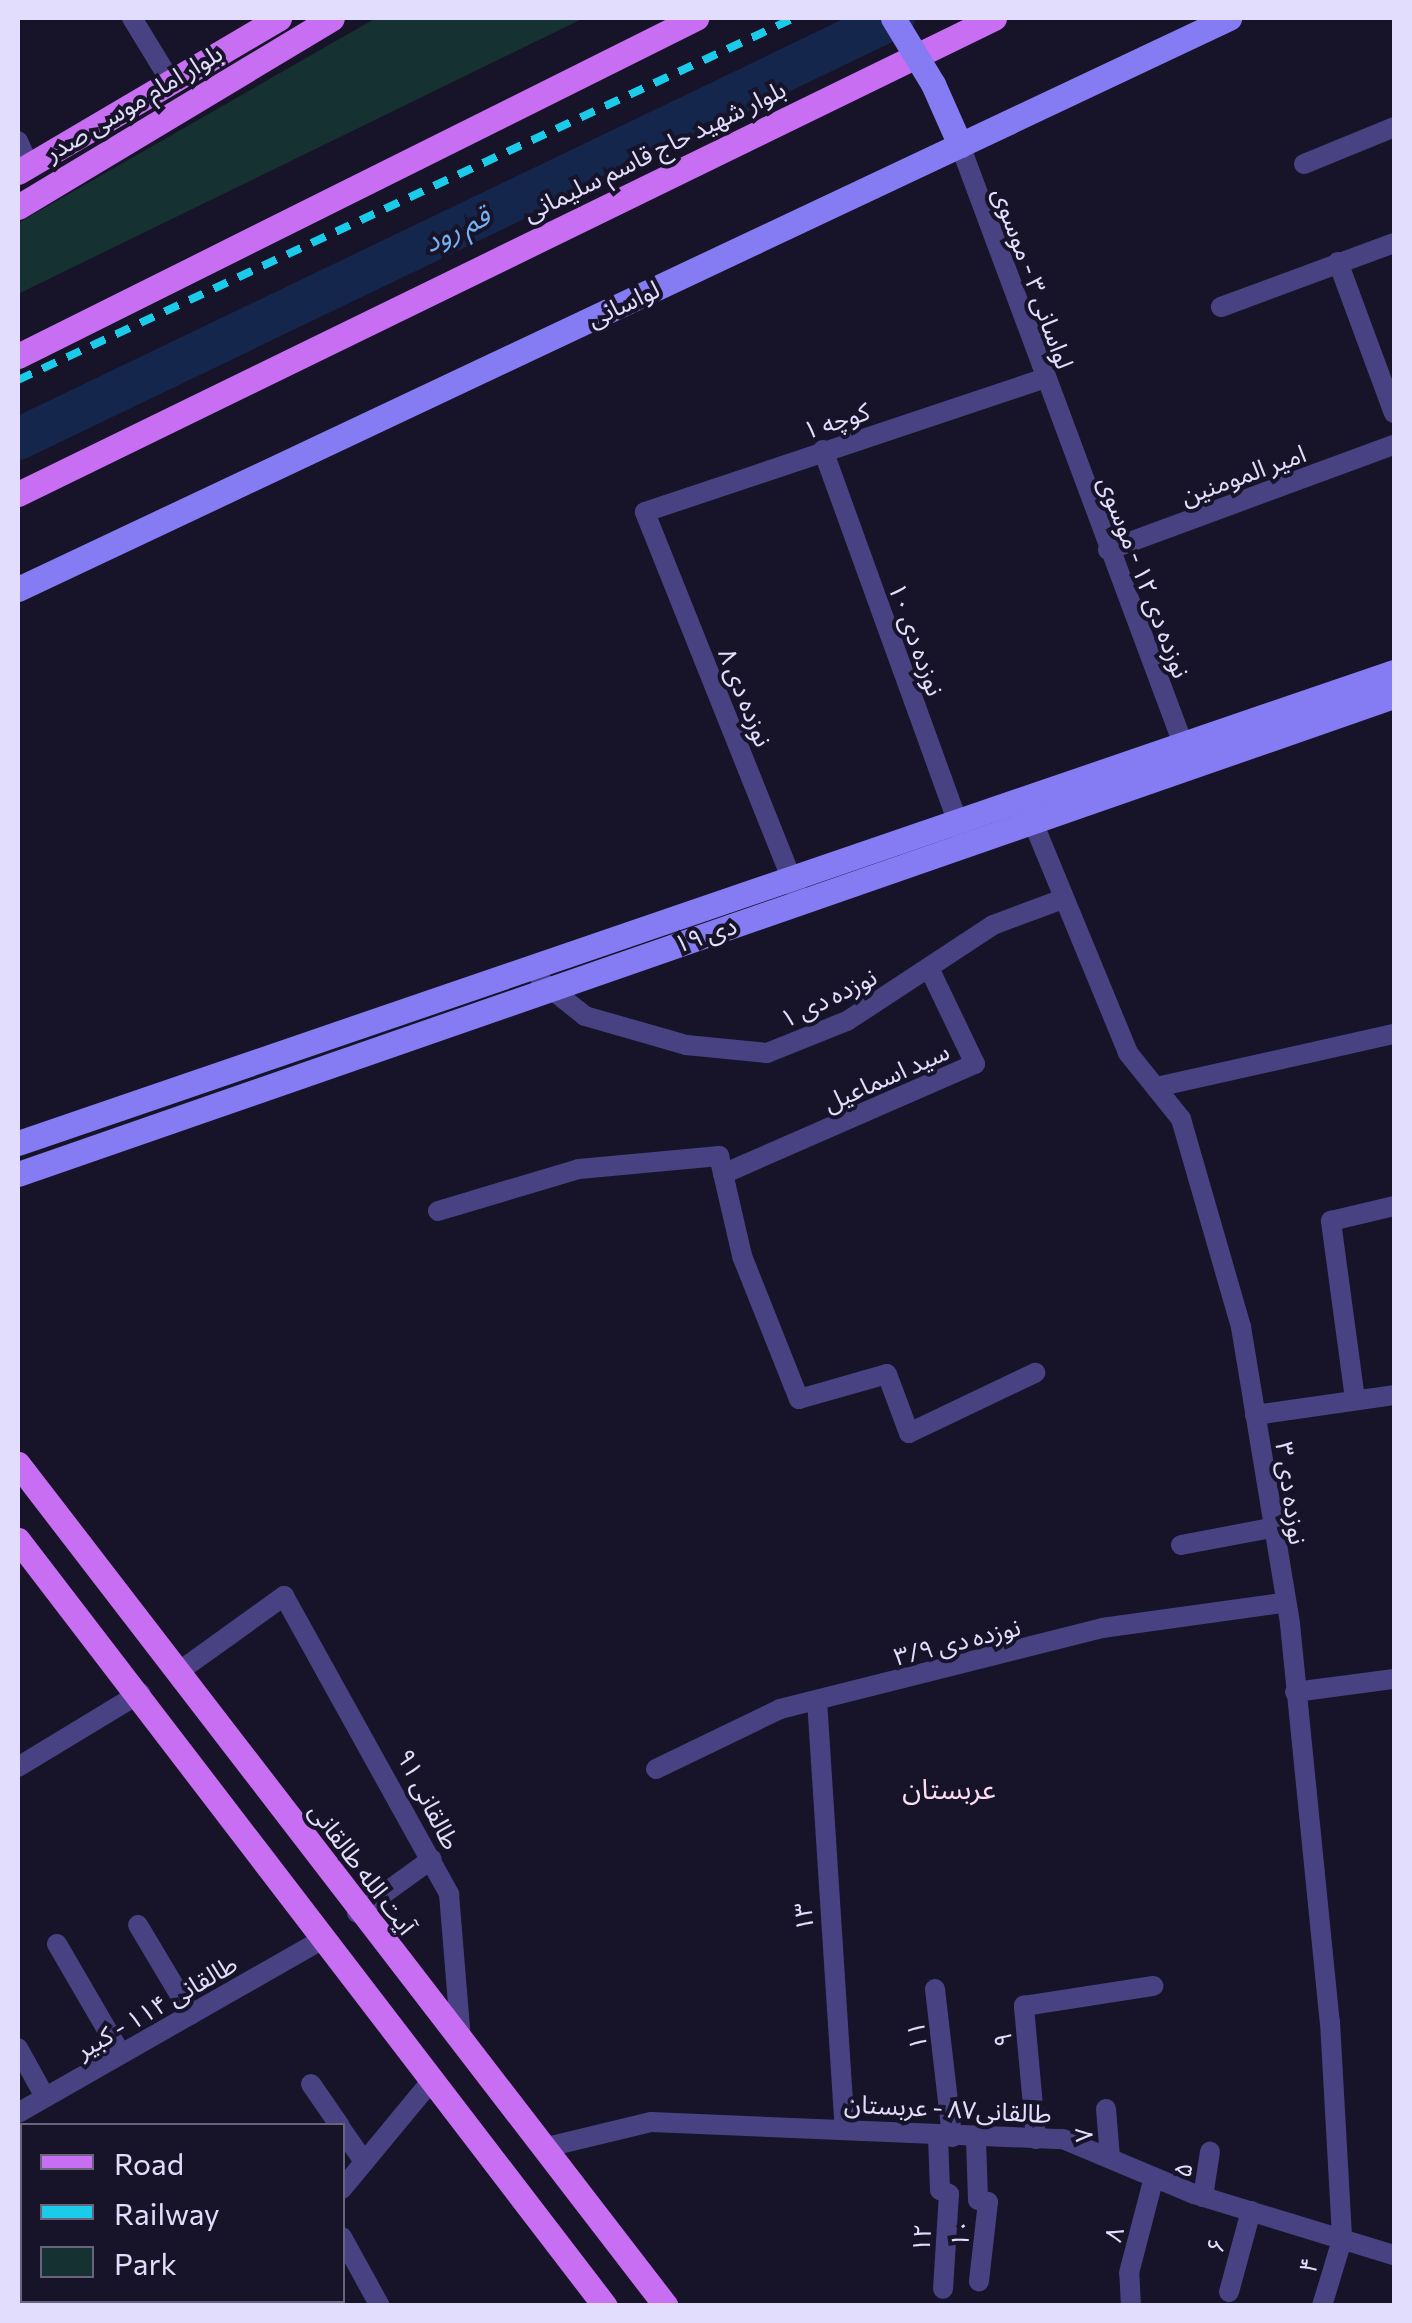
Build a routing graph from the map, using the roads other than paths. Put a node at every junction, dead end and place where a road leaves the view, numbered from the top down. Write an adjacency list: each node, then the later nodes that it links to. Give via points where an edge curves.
1 (132, 18): 9 (street)
2 (279, 18): 9 (main road, بلوار امام موسی صدر)
3 (332, 18): 16 (main road, بلوار امام موسی صدر)
4 (696, 18): 20 (main road)
5 (892, 18): 10 (main road, bridge)
6 (910, 18): 10 (main road, bridge)
7 (994, 18): 26 (main road, بلوار شهید حاج قاسم سلیمانی)
8 (1229, 18): 13 (main road, لواسانی)
9 (171, 82): 15 (main road, بلوار امام موسی صدر)
10 (932, 84): 13 (main road)
11 (1394, 127): 14 (street)
12 (18, 140): 15 (street)
13 (960, 145): 21 (street, لواسانی ۳ - موسوی); 29 (main road, لواسانی)
14 (1304, 164)
15 (23, 169)
16 (18, 207)
17 (1394, 243): 18 (street)
18 (1338, 262): 19 (street); 22 (street)
19 (1221, 307)
20 (18, 356)
21 (1043, 379): 23 (street, لواسانی ۳ - موسوی); 25 (street, کوچه ۱)
22 (1394, 413)
23 (1060, 428): 28 (street, نوزده دی ۱۲ - موسوی)
24 (1394, 445): 28 (street, امیر المومنین)
25 (824, 450): 27 (street, کوچه ۱); 34 (street, نوزده دی ۱۰)
26 (18, 494)
27 (645, 512): 35 (street, نوزده دی ۸)
28 (1108, 550): 32 (street, نوزده دی ۱۲ - موسوی)
29 (18, 589)
30 (1394, 672): 32 (main road, ۱۹ دی)
31 (1394, 696): 32 (main road, ۱۹ دی)
32 (1188, 757): 33 (main road, ۱۹ دی)
33 (1028, 811): 34 (main road, ۱۹ دی); 36 (street, نوزده دی ۳)
34 (962, 834): 35 (main road, ۱۹ دی)
35 (796, 890): 38 (main road, ۱۹ دی)
36 (1060, 900): 37 (street, نوزده دی ۱, via 994,925); 40 (street, نوزده دی ۳, via 1128,1053)
37 (932, 972): 38 (street, نوزده دی ۱, via 768,1052 686,1045 585,1016); 42 (street, سید اسماعیل, via 975,1064)
38 (539, 978): 41 (main road, ۱۹ دی); 43 (main road, ۱۹ دی)
39 (1394, 1034): 40 (street)
40 (1161, 1086): 49 (street, نوزده دی ۳, via 1180,1119 1241,1327)
41 (18, 1143)
42 (721, 1165): 45 (street, via 579,1169); 46 (street, via 742,1256 799,1400 886,1374 909,1433)
43 (18, 1174)
44 (1394, 1206): 48 (street, via 1330,1221)
45 (438, 1211)
46 (1035, 1373)
47 (1394, 1395): 48 (street)
48 (1355, 1399): 49 (street)
49 (1254, 1414): 51 (street, نوزده دی ۳)
50 (18, 1464): 55 (main road, آیت الله طالقانی)
51 (1271, 1528): 53 (street); 54 (street, نوزده دی ۳)
52 (18, 1540): 58 (main road)
53 (1181, 1545)
54 (1283, 1603): 57 (street, نوزده دی ۳); 59 (street, نوزده دی ۳/۹, via 1102,1628)
55 (181, 1670): 62 (street, طالقانی ۹۱, via 284,1596); 63 (main road, آیت الله طالقانی)
56 (1394, 1680): 57 (street)
57 (1295, 1692): 92 (street, نوزده دی ۳)
58 (140, 1694): 60 (street); 65 (main road)
59 (817, 1700): 61 (street, نوزده دی ۳/۹); 79 (street, ۱۳)
60 (18, 1767)
61 (656, 1769)
62 (432, 1859): 63 (street); 70 (street, طالقانی ۹۱, via 449,1894)
63 (358, 1912): 70 (main road, آیت الله طالقانی)
64 (138, 1925): 69 (street)
65 (318, 1942): 69 (street, طالقانی ۱۱۴ - کبیر); 74 (main road)
66 (57, 1944): 72 (street)
67 (1153, 1986): 83 (street, ۹, via 1024,2006)
68 (935, 1989): 81 (street, ۱۱)
69 (191, 2014): 72 (street, طالقانی ۱۱۴ - کبیر)
70 (462, 2047): 84 (main road, آیت الله طالقانی)
71 (18, 2048): 75 (street)
72 (121, 2054): 75 (street, طالقانی ۱۱۴ - کبیر)
73 (311, 2084): 78 (street)
74 (429, 2084): 87 (street); 99 (main road)
75 (45, 2097): 77 (street, طالقانی ۱۱۴ - کبیر)
76 (1106, 2109): 86 (street, ۷)
77 (18, 2113)
78 (338, 2123)
79 (846, 2129): 81 (street, طالقانی۸۷ - عربستان); 84 (street, طالقانی۸۷ - عربستان, via 651,2122)
80 (345, 2134): 87 (street)
81 (945, 2137): 82 (street, طالقانی۸۷ - عربستان); 96 (street, ۱۲)
82 (976, 2139): 83 (street, طالقانی۸۷ - عربستان); 95 (street, ۱۰, via 978,2200 988,2202)
83 (1036, 2139): 86 (street, طالقانی۸۷ - عربستان, via 1064,2139)
84 (543, 2148): 100 (main road, آیت الله طالقانی)
85 (1210, 2152): 90 (street, ۵)
86 (1110, 2158): 88 (street, طالقانی۸۷ - عربستان)
87 (364, 2162): 89 (street)
88 (1154, 2177): 90 (street, طالقانی۸۷ - عربستان); 101 (street, ۸, via 1128,2273)
89 (345, 2185)
90 (1202, 2197): 91 (street, طالقانی۸۷ - عربستان)
91 (1251, 2212): 92 (street, طالقانی۸۷ - عربستان); 97 (street, ۶)
92 (1342, 2240): 94 (street, طالقانی۸۷ - عربستان); 102 (street, ۴)
93 (345, 2242): 98 (street)
94 (1394, 2255)
95 (979, 2281)
96 (943, 2290)
97 (1229, 2292)
98 (380, 2306)
99 (605, 2306)
100 (666, 2306)
101 (1130, 2306)
102 (1322, 2306)

